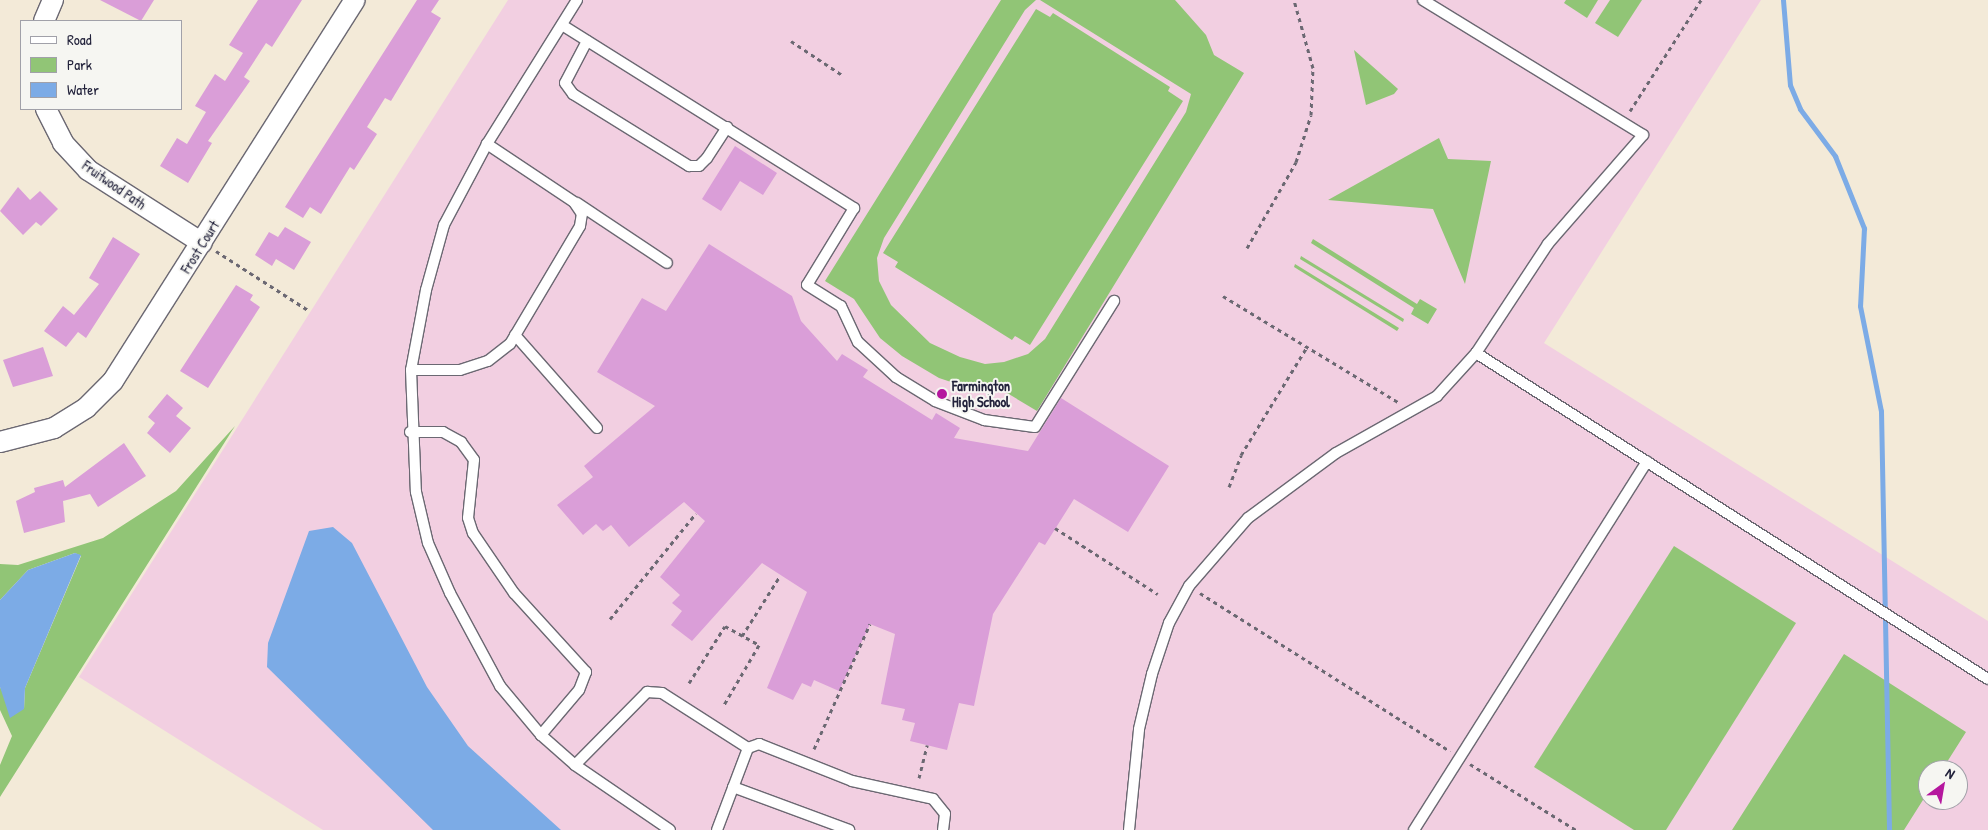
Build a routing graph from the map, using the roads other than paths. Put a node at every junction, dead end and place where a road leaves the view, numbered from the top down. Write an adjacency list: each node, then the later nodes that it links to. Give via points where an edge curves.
1 (53, 0): 5 (street)
2 (356, 0): 12 (street, Frost Court)
3 (577, 0): 6 (lane)
4 (1423, 0): 16 (lane, via 1643,135 1548,244)
5 (44, 20)
6 (562, 25): 7 (lane); 10 (lane)
7 (587, 41): 9 (lane); 9 (lane, via 565,83 582,99 689,166 699,166)
8 (46, 110): 12 (street, Fruitwood Path, via 63,143 88,170)
9 (727, 128): 14 (lane, via 854,208 807,285 841,306 858,342 896,377 935,401 984,420 1035,427)
10 (487, 144): 11 (lane); 17 (lane, via 444,225 426,290)
11 (574, 202): 13 (lane); 15 (lane, via 582,214 580,226)
12 (202, 243): 20 (street, Frost Court, via 102,394 54,428)
13 (667, 263)
14 (1114, 301)
15 (515, 334): 17 (lane, via 488,361 460,370); 18 (lane)
16 (1476, 353): 21 (lane); 31 (lane, via 1437,396 1336,453 1248,518 1190,586 1169,623 1152,674 1139,729)
17 (411, 370): 19 (lane)
18 (597, 428)
19 (410, 432): 23 (lane, via 416,492 428,543 442,576 500,686); 23 (lane, via 443,432 461,442 470,454 476,478 468,518 473,533 514,593 586,672 579,690)
20 (0, 442)
21 (1647, 462): 22 (lane); 32 (lane)
22 (1988, 679)
23 (541, 735): 25 (lane)
24 (748, 748): 25 (lane, via 662,693 647,692); 26 (lane); 30 (lane, via 759,744 852,781 933,799 945,814)
25 (575, 765): 27 (lane)
26 (733, 787): 28 (lane); 29 (lane)
27 (670, 830)
28 (717, 830)
29 (849, 830)
30 (943, 830)
31 (1129, 830)
32 (1414, 830)

